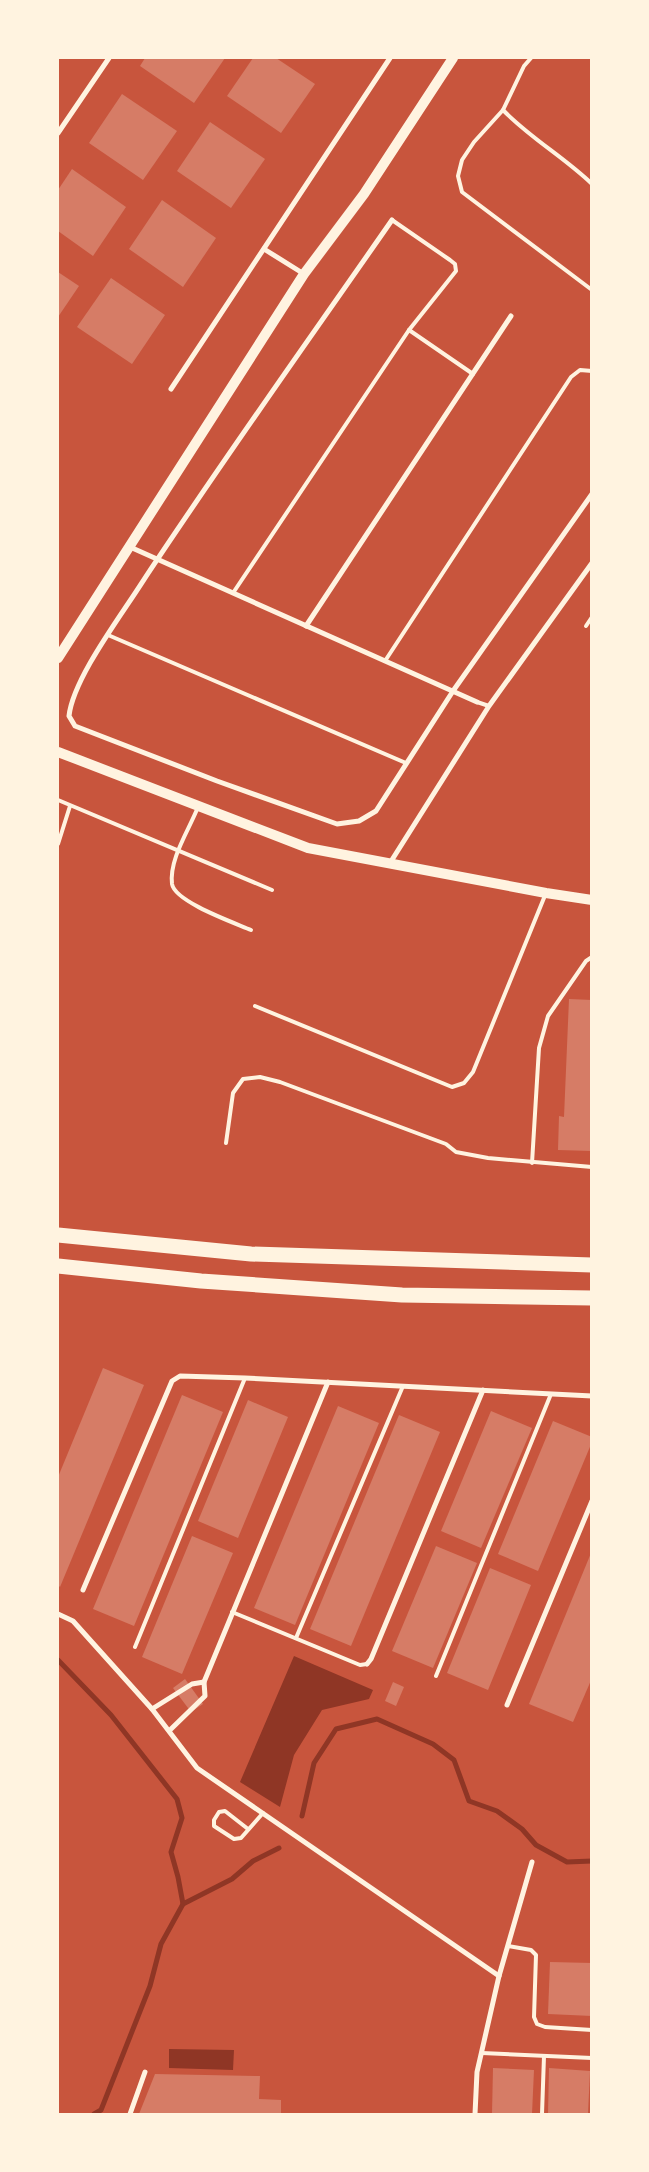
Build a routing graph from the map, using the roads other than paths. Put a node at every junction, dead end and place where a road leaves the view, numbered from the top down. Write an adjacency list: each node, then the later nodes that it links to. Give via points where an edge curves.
1 (109, 58): 6 (street)
2 (390, 58): 9 (street)
3 (453, 58): 10 (main road, via 364,194)
4 (531, 58): 5 (lane)
5 (503, 110): 7 (lane, via 522,130); 11 (lane, via 462,160 458,176 462,192)
6 (58, 133)
7 (592, 184)
8 (392, 220): 13 (lane, via 455,264 456,271); 19 (street)
9 (264, 249): 10 (street); 16 (street)
10 (304, 274): 18 (main road)
11 (592, 290)
12 (512, 316): 15 (street)
13 (409, 330): 15 (lane); 21 (lane)
14 (592, 371): 27 (lane, via 580,370 571,377)
15 (473, 374): 23 (street)
16 (171, 389)
17 (592, 494): 28 (street)
18 (130, 547): 19 (street); 26 (main road)
19 (158, 559): 21 (street); 25 (street)
20 (592, 563): 30 (street)
21 (233, 593): 23 (street)
22 (592, 617): 24 (lane)
23 (306, 626): 27 (street)
24 (586, 626)
25 (108, 635): 32 (lane); 32 (street, via 74,693 69,716 75,726 337,824 359,821 376,811)
26 (58, 658)
27 (385, 661): 28 (street)
28 (453, 691): 29 (street); 32 (street)
29 (477, 702): 30 (lane)
30 (489, 706): 38 (street)
31 (58, 752): 35 (main road)
32 (406, 763)
33 (58, 800): 34 (lane)
34 (70, 806): 36 (lane); 37 (lane)
35 (199, 807): 37 (lane); 38 (main road, via 308,848)
36 (58, 844)
37 (179, 850): 39 (lane); 42 (lane, via 172,885 176,892 187,901)
38 (390, 863): 40 (main road)
39 (272, 890)
40 (546, 893): 41 (main road); 44 (lane, via 473,1072 464,1083 452,1088)
41 (592, 900)
42 (251, 930)
43 (592, 957): 46 (lane, via 548,1016 539,1048)
44 (255, 1006)
45 (226, 1143): 46 (lane, via 233,1093 243,1079 260,1077 439,1142 456,1152)
46 (532, 1163): 47 (lane)
47 (592, 1168)
48 (58, 1235): 49 (highway, via 251,1254)
49 (592, 1265)
50 (58, 1266): 51 (highway, via 201,1281 402,1294)
51 (592, 1298)
52 (245, 1378): 53 (street); 59 (street, via 180,1376 172,1381); 63 (lane)
53 (328, 1382): 54 (street); 60 (street)
54 (403, 1386): 55 (street); 62 (lane)
55 (483, 1390): 56 (street); 64 (street)
56 (551, 1394): 57 (street); 65 (lane)
57 (592, 1396)
58 (592, 1501): 67 (street)
59 (83, 1590)
60 (232, 1612): 62 (lane); 66 (street)
61 (58, 1614): 68 (street, via 73,1621)
62 (296, 1638): 64 (lane, via 360,1665)
63 (135, 1647)
64 (367, 1664)
65 (436, 1676)
66 (204, 1682): 68 (street, via 192,1684); 69 (street, via 205,1696)
67 (507, 1705)
68 (152, 1709): 69 (street)
69 (170, 1730): 70 (street, via 197,1768)
70 (263, 1813): 71 (lane); 74 (street)
71 (248, 1829): 71 (lane, via 241,1838 234,1839 214,1826 214,1820 219,1812 225,1811)
72 (532, 1862): 73 (street)
73 (508, 1946): 74 (street); 75 (lane, via 531,1950 536,1955 534,2017 537,2024)
74 (499, 1976): 76 (street)
75 (592, 2030)
76 (482, 2052): 77 (lane); 81 (street, via 477,2072)
77 (544, 2056): 78 (lane); 82 (lane)
78 (592, 2058)
79 (145, 2072): 80 (street)
80 (130, 2114)
81 (475, 2114)
82 (542, 2114)

